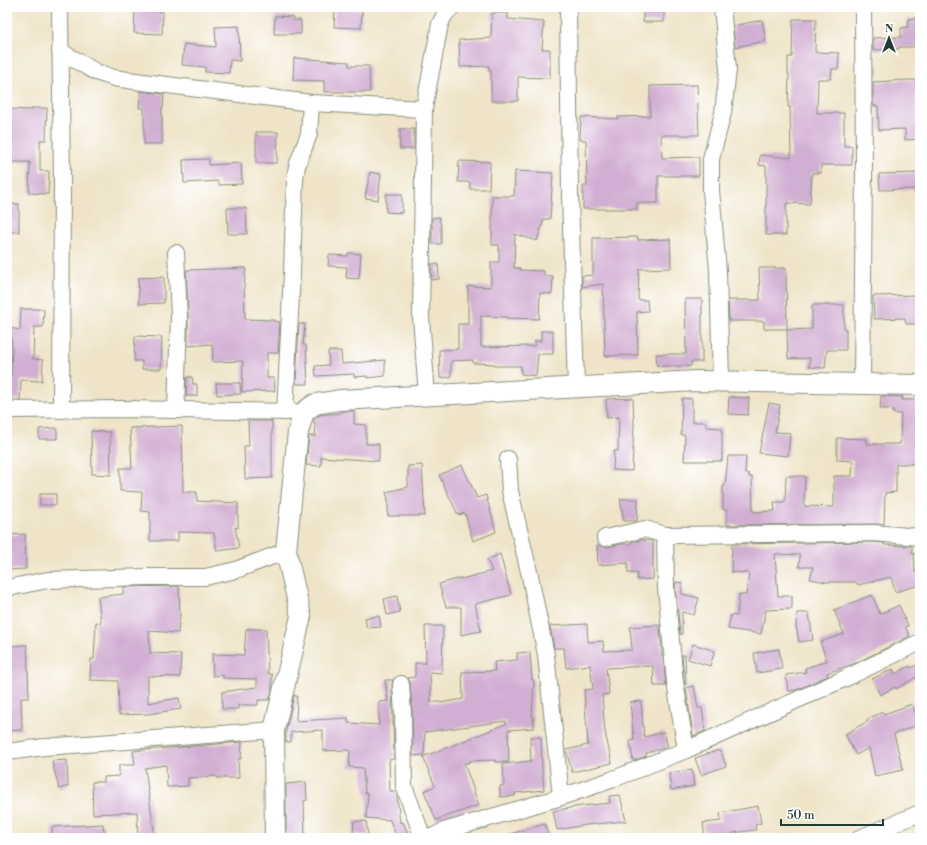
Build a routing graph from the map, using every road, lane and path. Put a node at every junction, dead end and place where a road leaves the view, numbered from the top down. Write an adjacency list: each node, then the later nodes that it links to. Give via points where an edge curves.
1 (60, 7): 6 (street)
2 (452, 7): 8 (street, via 440,24)
3 (568, 7): 13 (street)
4 (722, 7): 10 (street, via 728,69 723,113 711,159)
5 (862, 7): 11 (street)
6 (60, 51): 7 (street, via 96,72 114,78); 16 (street)
7 (311, 103): 8 (street); 18 (street, via 309,134 295,178 292,273)
8 (424, 109): 14 (street, via 421,317)
9 (176, 253): 17 (street, via 179,317)
10 (721, 381): 11 (street); 13 (street)
11 (862, 384): 12 (street)
12 (920, 384)
13 (576, 387): 14 (street)
14 (426, 396): 18 (street, via 334,401 315,404)
15 (7, 410): 16 (street)
16 (60, 410): 17 (street)
17 (176, 410): 18 (street)
18 (295, 412): 23 (street, via 298,432)
19 (508, 459): 30 (street, via 510,491 546,655)
20 (665, 535): 21 (street, via 872,533); 22 (street, via 645,529); 28 (street, via 666,588)
21 (920, 537)
22 (605, 538)
23 (286, 551): 24 (street, via 236,570 205,577 48,580); 27 (street, via 301,616)
24 (7, 588)
25 (920, 642): 28 (street, via 848,678)
26 (401, 684): 33 (street, via 404,786)
27 (274, 730): 29 (street); 32 (street)
28 (686, 750): 30 (street)
29 (7, 752)
30 (561, 797): 34 (street)
31 (920, 813): 35 (street)
32 (275, 838)
33 (423, 838)
34 (430, 838)
35 (860, 838)

